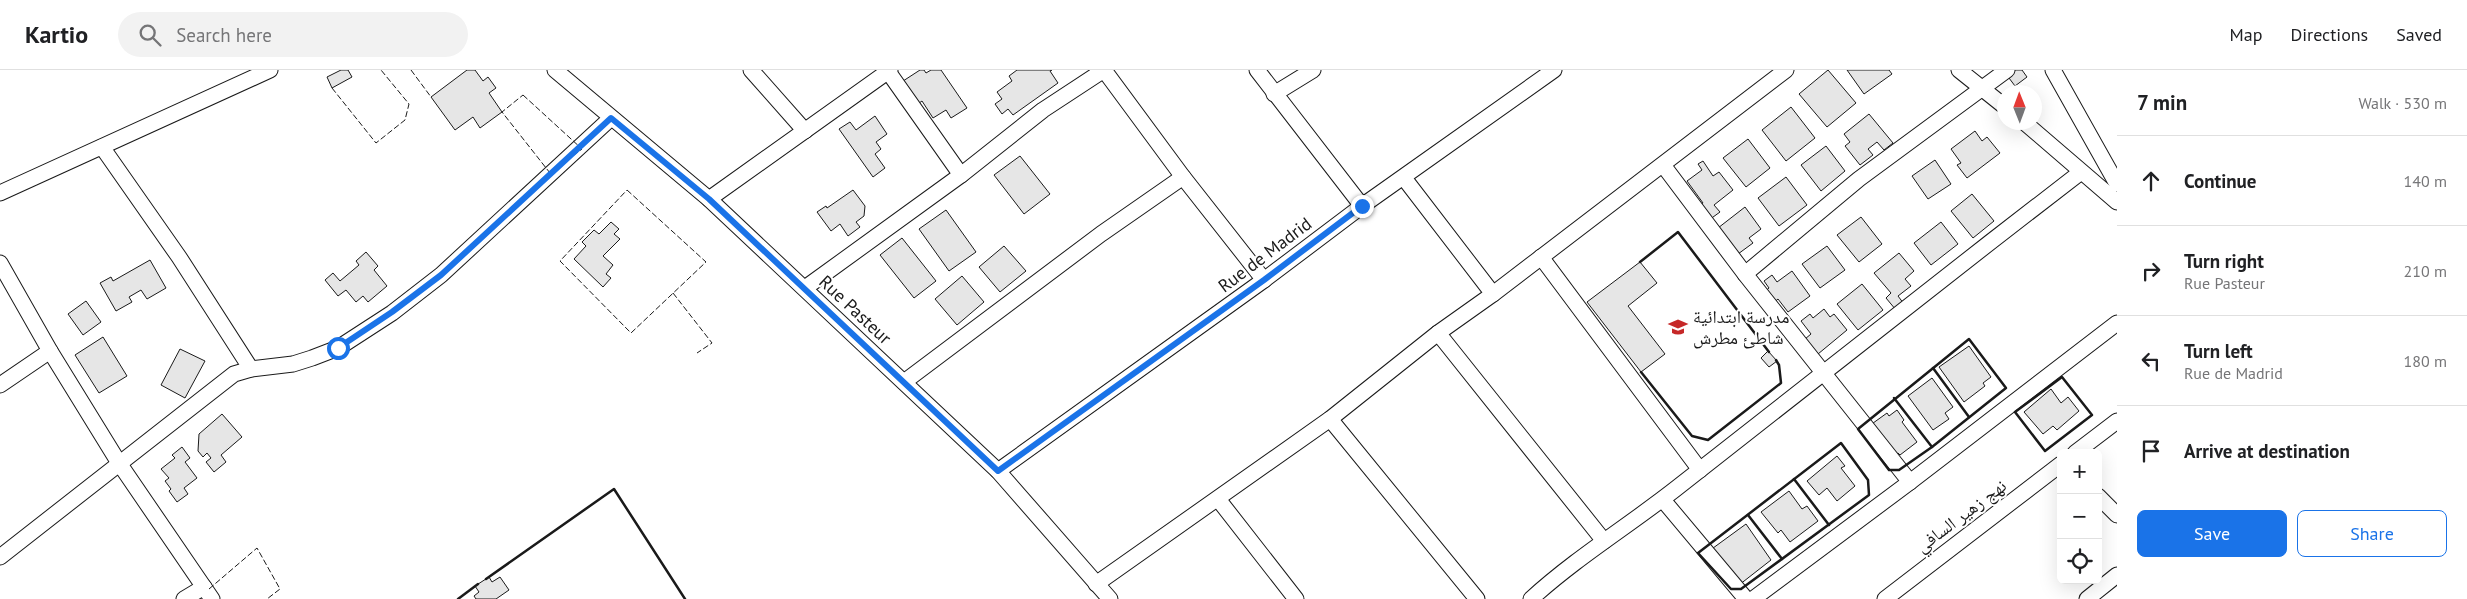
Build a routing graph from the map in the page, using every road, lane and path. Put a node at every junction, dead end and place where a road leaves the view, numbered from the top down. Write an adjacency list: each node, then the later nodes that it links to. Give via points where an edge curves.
1 (270, 70): 19 (street)
2 (555, 70): 16 (street, Rue Pasteur)
3 (751, 70): 18 (street)
4 (888, 70): 18 (street); 22 (street)
5 (1104, 70): 22 (street, via 1043,110); 23 (street)
6 (1257, 70): 14 (street)
7 (1313, 70): 14 (street)
8 (1554, 70): 24 (street, Rue de Madrid)
9 (1786, 70): 20 (street)
10 (1959, 70): 13 (street)
11 (2006, 70): 13 (street)
12 (2053, 70): 25 (street)
13 (1984, 88): 15 (street); 32 (street, via 1860,179)
14 (1274, 94): 29 (street)
15 (1997, 100)
16 (611, 118): 27 (street, Rue Pasteur); 39 (street, via 441,275 392,312 338,348 293,364)
17 (2033, 130): 21 (street)
18 (805, 131): 27 (street)
19 (102, 147): 26 (street); 39 (street, via 179,257)
20 (1662, 165): 30 (street); 32 (street)
21 (2081, 172): 28 (street); 40 (street)
22 (961, 175): 34 (street)
23 (1183, 177): 33 (street); 41 (street, via 1101,234)
24 (1404, 178): 29 (street, Rue de Madrid); 35 (street)
25 (2117, 184)
26 (0, 194)
27 (709, 199): 34 (street, Rue Pasteur)
28 (2117, 202)
29 (1362, 206): 33 (street, Rue de Madrid)
30 (1541, 257): 35 (street); 48 (street)
31 (0, 263): 38 (street)
32 (1745, 274): 40 (street)
33 (1264, 280): 49 (street, Rue de Madrid)
34 (805, 288): 41 (street, Rue Pasteur)
35 (1493, 294): 37 (street)
36 (2117, 323): 50 (street)
37 (1438, 333): 43 (street); 55 (street)
38 (50, 351): 42 (street); 46 (street)
39 (251, 369): 46 (street, via 234,374)
40 (1823, 371): 48 (street); 50 (street)
41 (904, 382): 49 (street, Rue Pasteur)
42 (0, 385)
43 (1330, 419): 51 (street); 63 (street)
44 (2117, 421): 45 (street)
45 (2080, 449)
46 (119, 463): 56 (street); 59 (street)
47 (2057, 467): 67 (street, نهج زهير السافي)
48 (1700, 470): 52 (street)
49 (998, 471): 58 (street, Rue Pasteur)
50 (1910, 482): 66 (street)
51 (1218, 499): 58 (street); 62 (street)
52 (1662, 500): 55 (street); 65 (street)
53 (2102, 500): 54 (street)
54 (2117, 515)
55 (1604, 542): 64 (street)
56 (0, 556)
57 (2117, 575): 68 (street)
58 (1096, 584): 61 (street, Rue Pasteur)
59 (208, 593): 60 (street)
60 (184, 599)
61 (1110, 599)
62 (1296, 599)
63 (1477, 599)
64 (1531, 599)
65 (1746, 599)
66 (1752, 599)
67 (1885, 599)
68 (2087, 599)

